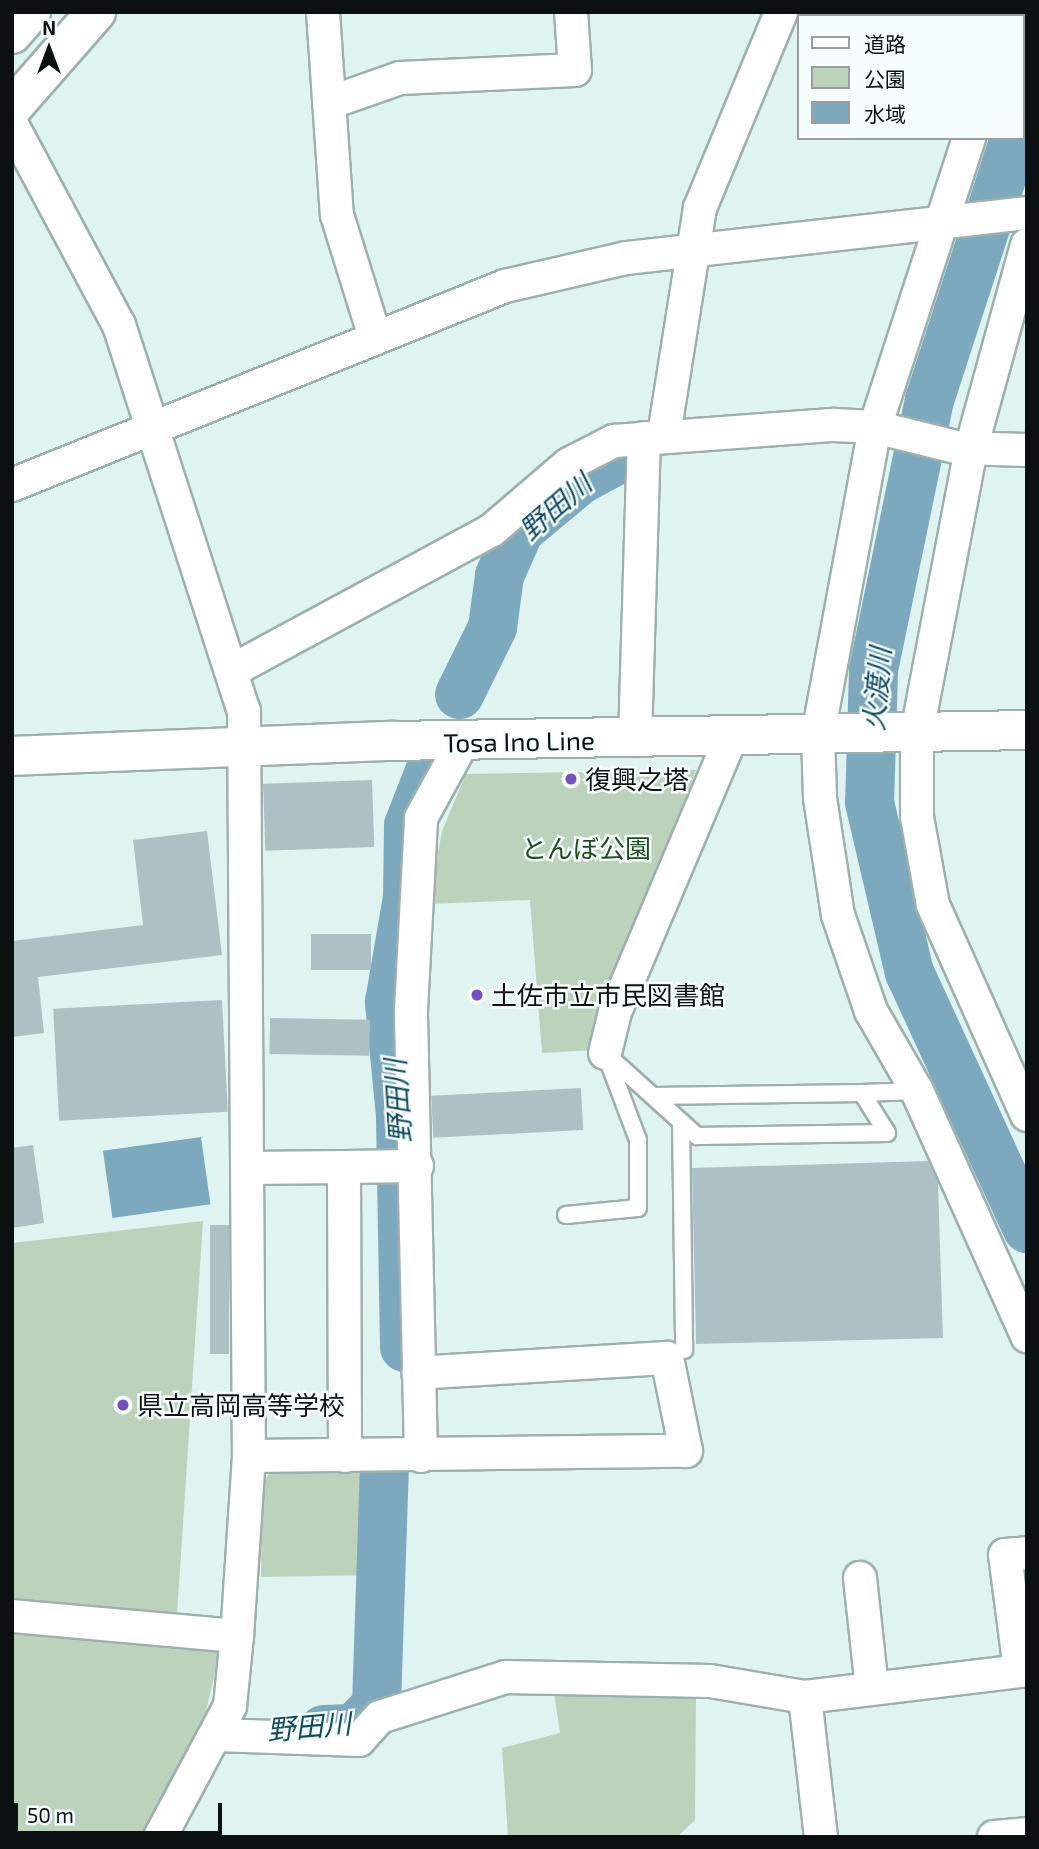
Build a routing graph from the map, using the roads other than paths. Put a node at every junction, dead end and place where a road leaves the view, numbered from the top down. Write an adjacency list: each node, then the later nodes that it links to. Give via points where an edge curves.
1 (31, 12): 6 (main road)
2 (96, 12): 8 (main road)
3 (323, 12): 7 (street)
4 (571, 12): 7 (street, via 575,70 400,78)
5 (781, 12): 14 (street, via 700,208)
6 (12, 34)
7 (329, 103): 15 (street, via 337,215)
8 (12, 108)
9 (12, 125): 16 (street, via 118,325)
10 (967, 140): 12 (street)
11 (1022, 214): 12 (street)
12 (940, 225): 14 (street); 17 (street)
13 (1027, 245): 19 (street)
14 (694, 250): 15 (street, via 505,286); 18 (street)
15 (375, 337): 16 (street)
16 (154, 428): 21 (street); 22 (street)
17 (882, 429): 18 (street); 19 (street); 25 (street)
18 (654, 437): 22 (street, via 614,441 569,464 492,530); 27 (street)
19 (961, 448): 20 (street); 24 (street)
20 (1027, 450)
21 (12, 485)
22 (235, 669): 29 (street)
23 (1027, 730): 24 (main road, Tosa Ino Line)
24 (912, 733): 25 (main road, Tosa Ino Line); 35 (street, via 918,817 933,905)
25 (826, 734): 26 (main road, Tosa Ino Line); 32 (street, via 838,915 871,1011)
26 (731, 737): 27 (main road, Tosa Ino Line); 31 (street, via 615,1012)
27 (635, 740): 28 (main road, Tosa Ino Line)
28 (462, 743): 29 (main road, Tosa Ino Line); 37 (street, via 421,818 411,1011)
29 (246, 747): 30 (main road, Tosa Ino Line); 39 (street)
30 (12, 756)
31 (605, 1053): 34 (lane); 40 (lane, via 638,1140 638,1208)
32 (917, 1091): 33 (lane); 41 (street)
33 (862, 1093): 34 (lane); 36 (lane, via 887,1133 697,1136)
34 (653, 1096): 36 (lane)
35 (1027, 1115)
36 (681, 1122): 42 (lane)
37 (417, 1166): 38 (street); 43 (street)
38 (344, 1167): 39 (street); 45 (street)
39 (248, 1168): 44 (street)
40 (566, 1215)
41 (1027, 1336)
42 (684, 1350)
43 (418, 1373): 46 (street); 46 (street, via 667,1358 686,1451)
44 (249, 1456): 45 (street); 50 (street)
45 (345, 1456): 46 (street)
46 (421, 1456)
47 (1027, 1553): 51 (street, via 1005,1555)
48 (860, 1578): 52 (street)
49 (12, 1616): 50 (street)
50 (237, 1636): 54 (street, via 230,1706)
51 (1023, 1670): 52 (street)
52 (872, 1688): 53 (street)
53 (805, 1697): 54 (street, via 710,1681 506,1677 380,1717 359,1740); 57 (street)
54 (216, 1735): 56 (street)
55 (1027, 1834): 58 (street)
56 (160, 1837)
57 (821, 1837)
58 (994, 1837)

